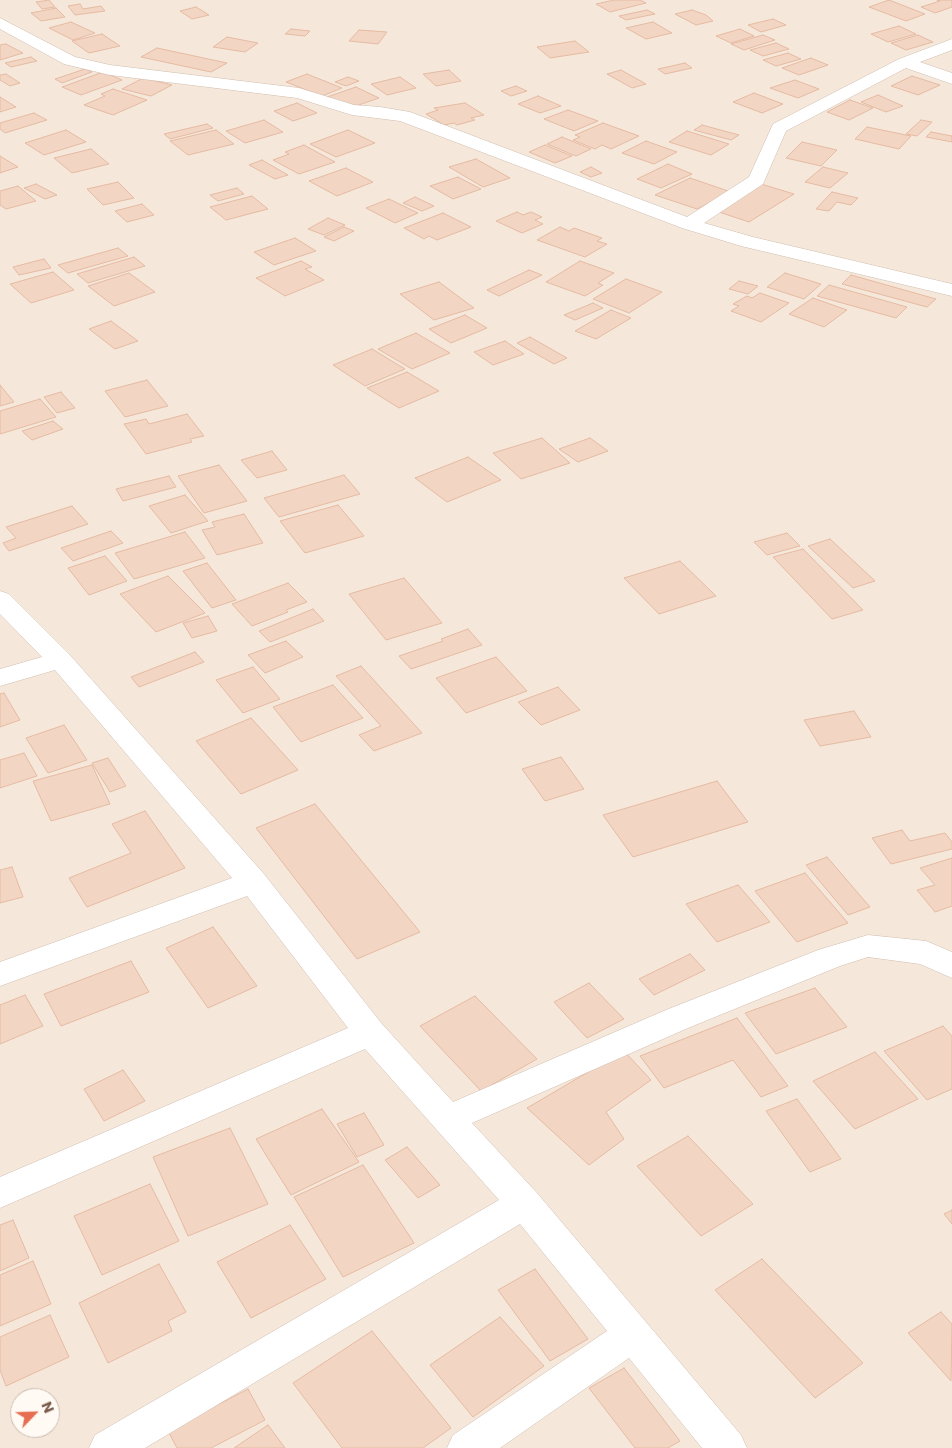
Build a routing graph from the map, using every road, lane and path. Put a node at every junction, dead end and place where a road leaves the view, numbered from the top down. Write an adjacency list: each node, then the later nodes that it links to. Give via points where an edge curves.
1 (0, 23): 5 (street, via 70,61 110,70 299,93 352,110 404,116)
2 (952, 44): 3 (street)
3 (905, 62): 4 (street); 5 (street, via 779,128 757,180)
4 (952, 79)
5 (689, 224): 6 (street, via 748,242)
6 (952, 290)
7 (0, 599): 8 (street)
8 (60, 660): 9 (street); 10 (street)
9 (0, 678)
10 (253, 882): 12 (street); 13 (street)
11 (952, 966): 14 (street, via 926,953 868,946 829,958 677,1019)
12 (0, 974)
13 (370, 1033): 14 (street); 15 (street)
14 (447, 1119): 16 (street)
15 (0, 1194)
16 (524, 1203): 17 (street); 18 (street)
17 (633, 1334): 19 (street); 20 (street)
18 (109, 1448)
19 (467, 1448)
20 (727, 1448)

